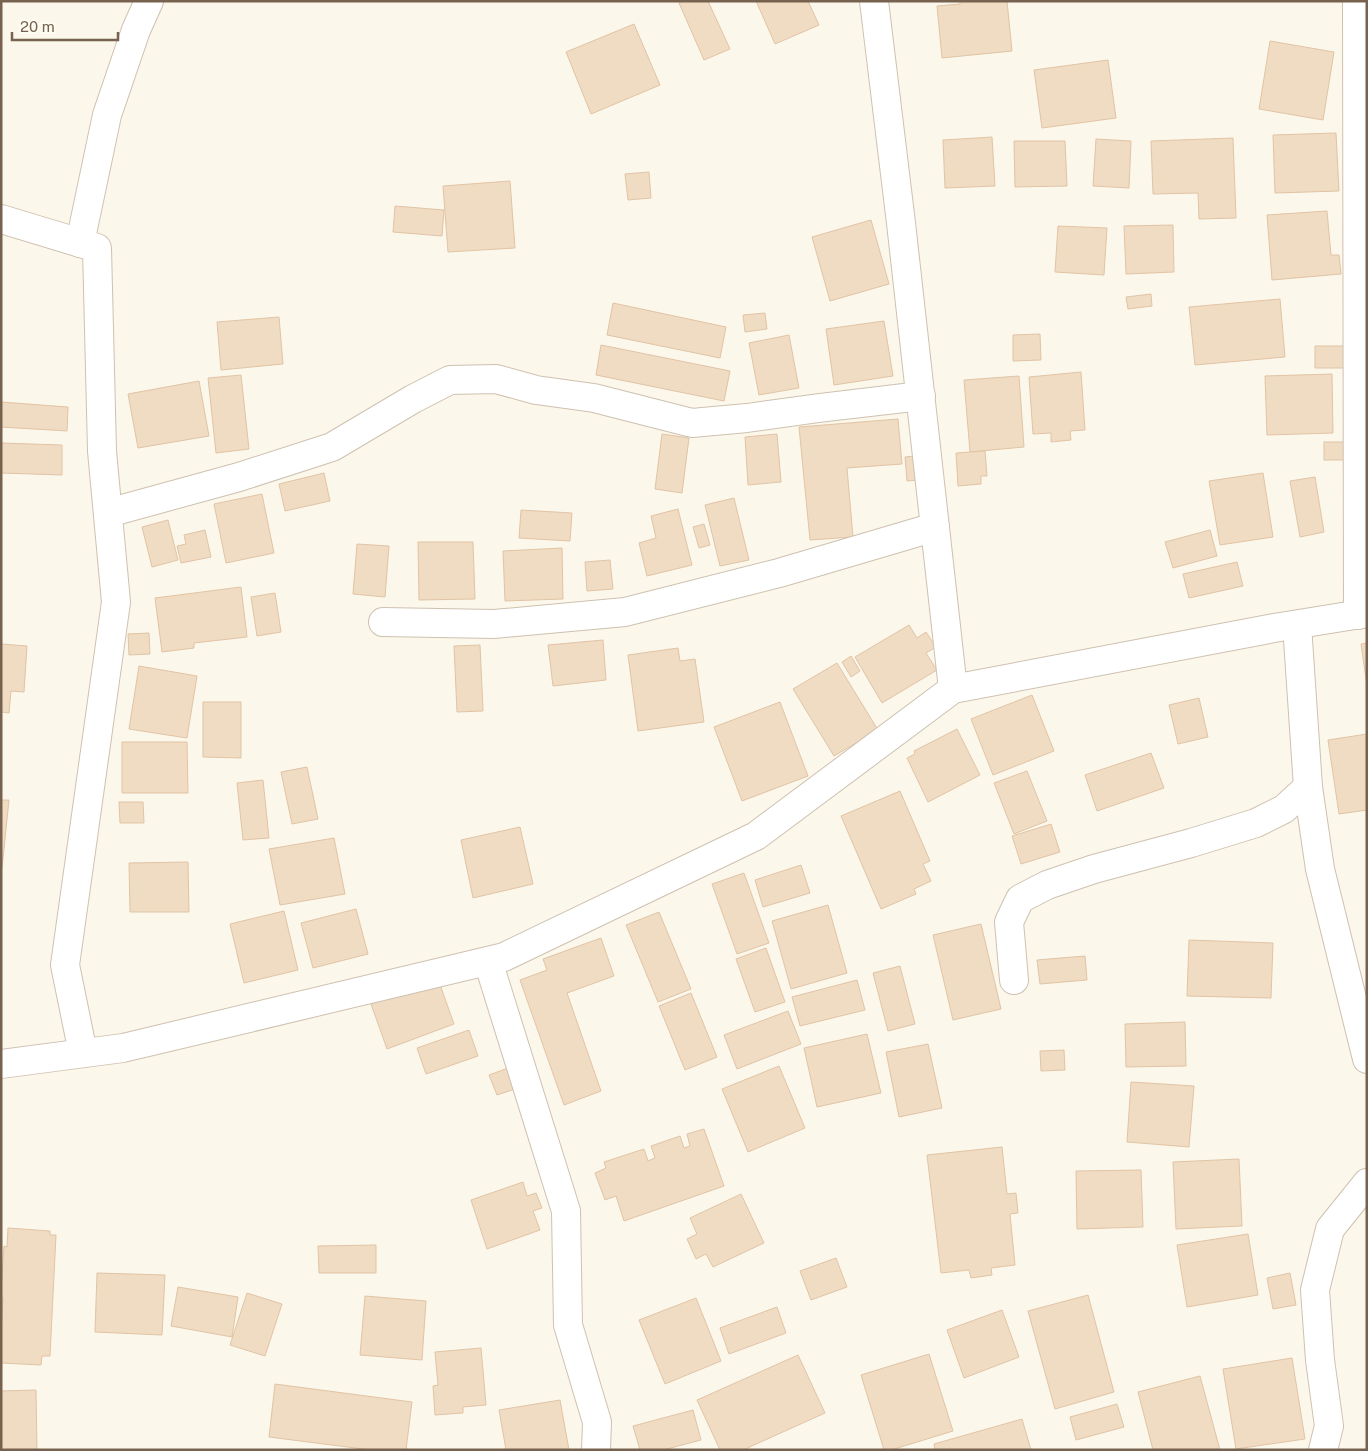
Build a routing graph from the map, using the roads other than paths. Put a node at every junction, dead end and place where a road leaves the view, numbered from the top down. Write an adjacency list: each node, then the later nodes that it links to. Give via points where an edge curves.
1 (149, 1): 5 (street, via 106,116)
2 (874, 1): 6 (street)
3 (1357, 1): 9 (street)
4 (1, 219): 5 (street)
5 (80, 243): 7 (street, via 97,248 102,451)
6 (921, 396): 7 (street, via 692,423 594,398 536,390 496,379 450,380 332,447); 8 (street)
7 (108, 513): 16 (street, via 116,602 65,965)
8 (935, 527): 10 (street, via 779,573 626,612 494,624); 12 (street)
9 (1362, 614): 11 (street)
10 (383, 622)
11 (1297, 625): 12 (street); 13 (street)
12 (953, 689): 14 (street, via 756,836 504,957)
13 (1308, 786): 15 (street, via 1284,809 1256,822 1094,869 1047,885 1020,899 1009,922); 17 (street, via 1320,869)
14 (488, 961): 16 (street, via 123,1048); 20 (street, via 566,1211 568,1325 597,1422)
15 (1014, 980)
16 (83, 1054): 18 (street)
17 (1367, 1059)
18 (1, 1064)
19 (1367, 1182): 21 (street, via 1330,1229 1315,1290 1329,1426)
20 (596, 1450)
21 (1324, 1450)

